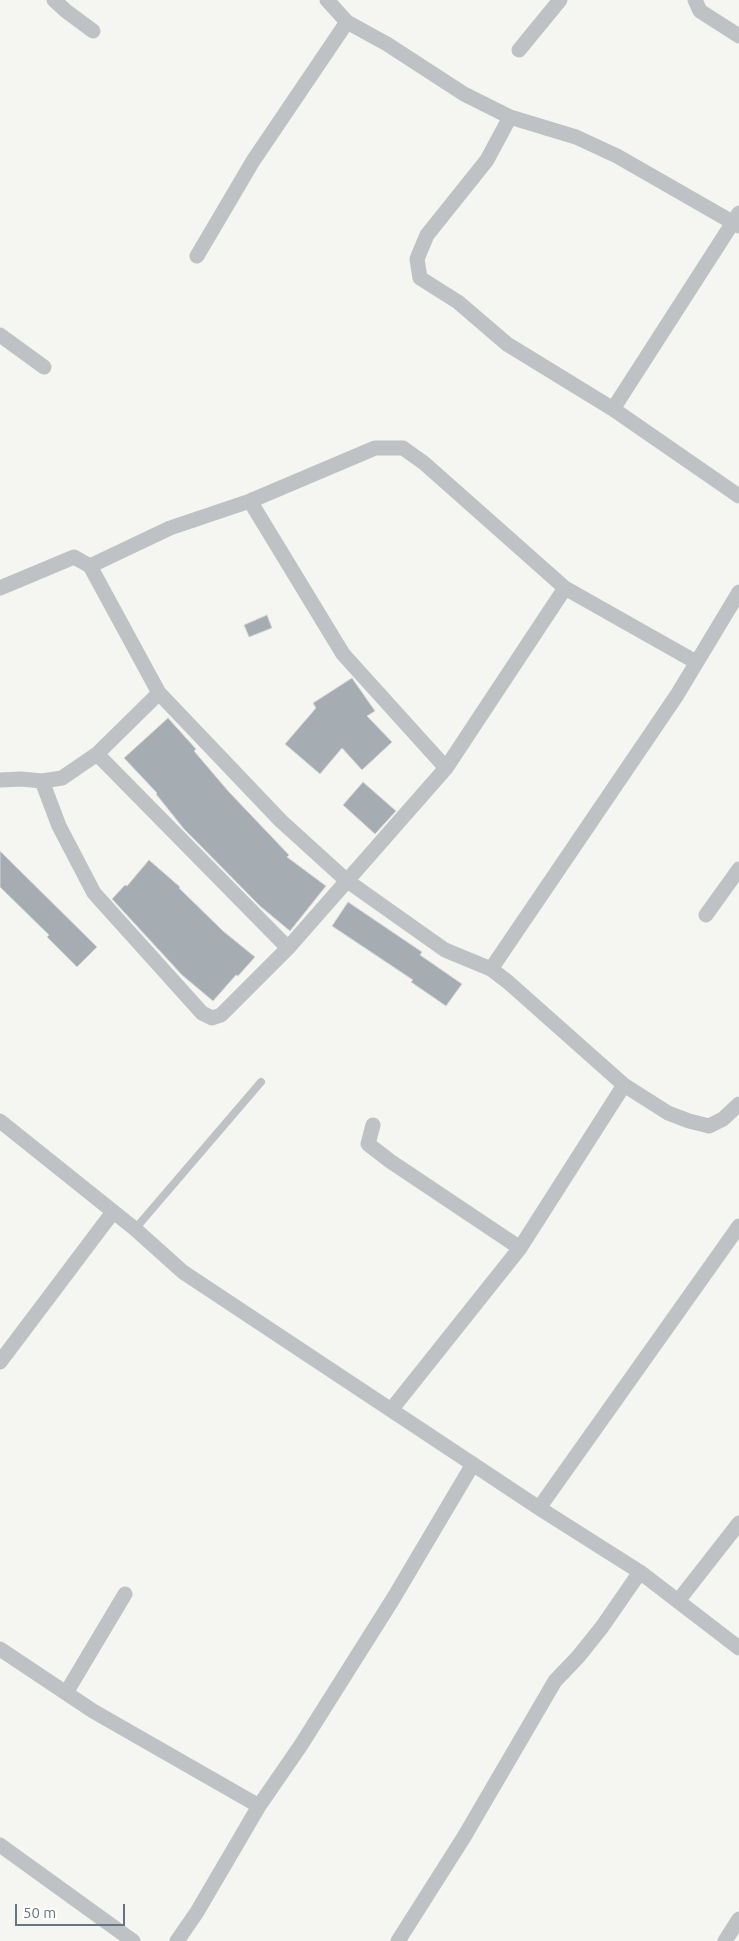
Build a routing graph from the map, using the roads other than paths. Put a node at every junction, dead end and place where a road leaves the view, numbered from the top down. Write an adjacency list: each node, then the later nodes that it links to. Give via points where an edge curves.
1 (54, 0): 6 (street)
2 (327, 0): 5 (street)
3 (560, 0): 8 (street)
4 (695, 0): 7 (street, via 700,11)
5 (347, 22): 9 (street, via 464,94); 11 (street, via 253,161)
6 (93, 31)
7 (739, 36)
8 (518, 50)
9 (510, 117): 10 (street, via 576,137); 14 (street, via 487,160 427,235 417,259 420,278 458,302 507,344)
10 (737, 220): 14 (street)
11 (197, 256)
12 (0, 335): 13 (street)
13 (44, 367)
14 (612, 409): 15 (street)
15 (739, 496)
16 (250, 501): 17 (street, via 170,528); 19 (street, via 375,448 403,448); 24 (street, via 343,654)
17 (90, 566): 18 (street, via 74,556); 22 (street)
18 (0, 588)
19 (565, 588): 21 (street); 24 (street)
20 (738, 594): 21 (street)
21 (696, 662): 31 (street, via 672,703)
22 (158, 693): 23 (street); 28 (street, via 281,821)
23 (97, 754): 26 (street, via 62,778); 30 (street)
24 (446, 768): 28 (street)
25 (0, 780): 26 (street)
26 (42, 781): 30 (street, via 58,826 94,893 202,1014 212,1018 221,1015)
27 (739, 868): 29 (street)
28 (346, 880): 30 (street); 31 (street, via 445,950)
29 (706, 915)
30 (288, 948)
31 (491, 969): 33 (street)
32 (261, 1082): 39 (lane)
33 (624, 1085): 34 (street, via 668,1113 709,1126 722,1120); 40 (street)
34 (739, 1104)
35 (0, 1121): 37 (street)
36 (373, 1124): 40 (street, via 368,1144)
37 (113, 1212): 39 (street); 41 (street)
38 (739, 1226): 44 (street)
39 (135, 1229): 42 (street, via 183,1272)
40 (520, 1248): 42 (street)
41 (0, 1362)
42 (391, 1410): 43 (street)
43 (473, 1464): 44 (street); 52 (street, via 388,1607)
44 (539, 1508): 46 (street)
45 (739, 1523): 48 (street)
46 (640, 1572): 48 (street); 57 (street, via 602,1627 555,1681 464,1837)
47 (125, 1594): 51 (street)
48 (678, 1601): 50 (street)
49 (0, 1648): 51 (street)
50 (739, 1648)
51 (66, 1694): 52 (street)
52 (259, 1806): 56 (street)
53 (0, 1845): 55 (street)
54 (739, 1919): 58 (street)
55 (133, 1941)
56 (177, 1941)
57 (398, 1941)
58 (725, 1941)

